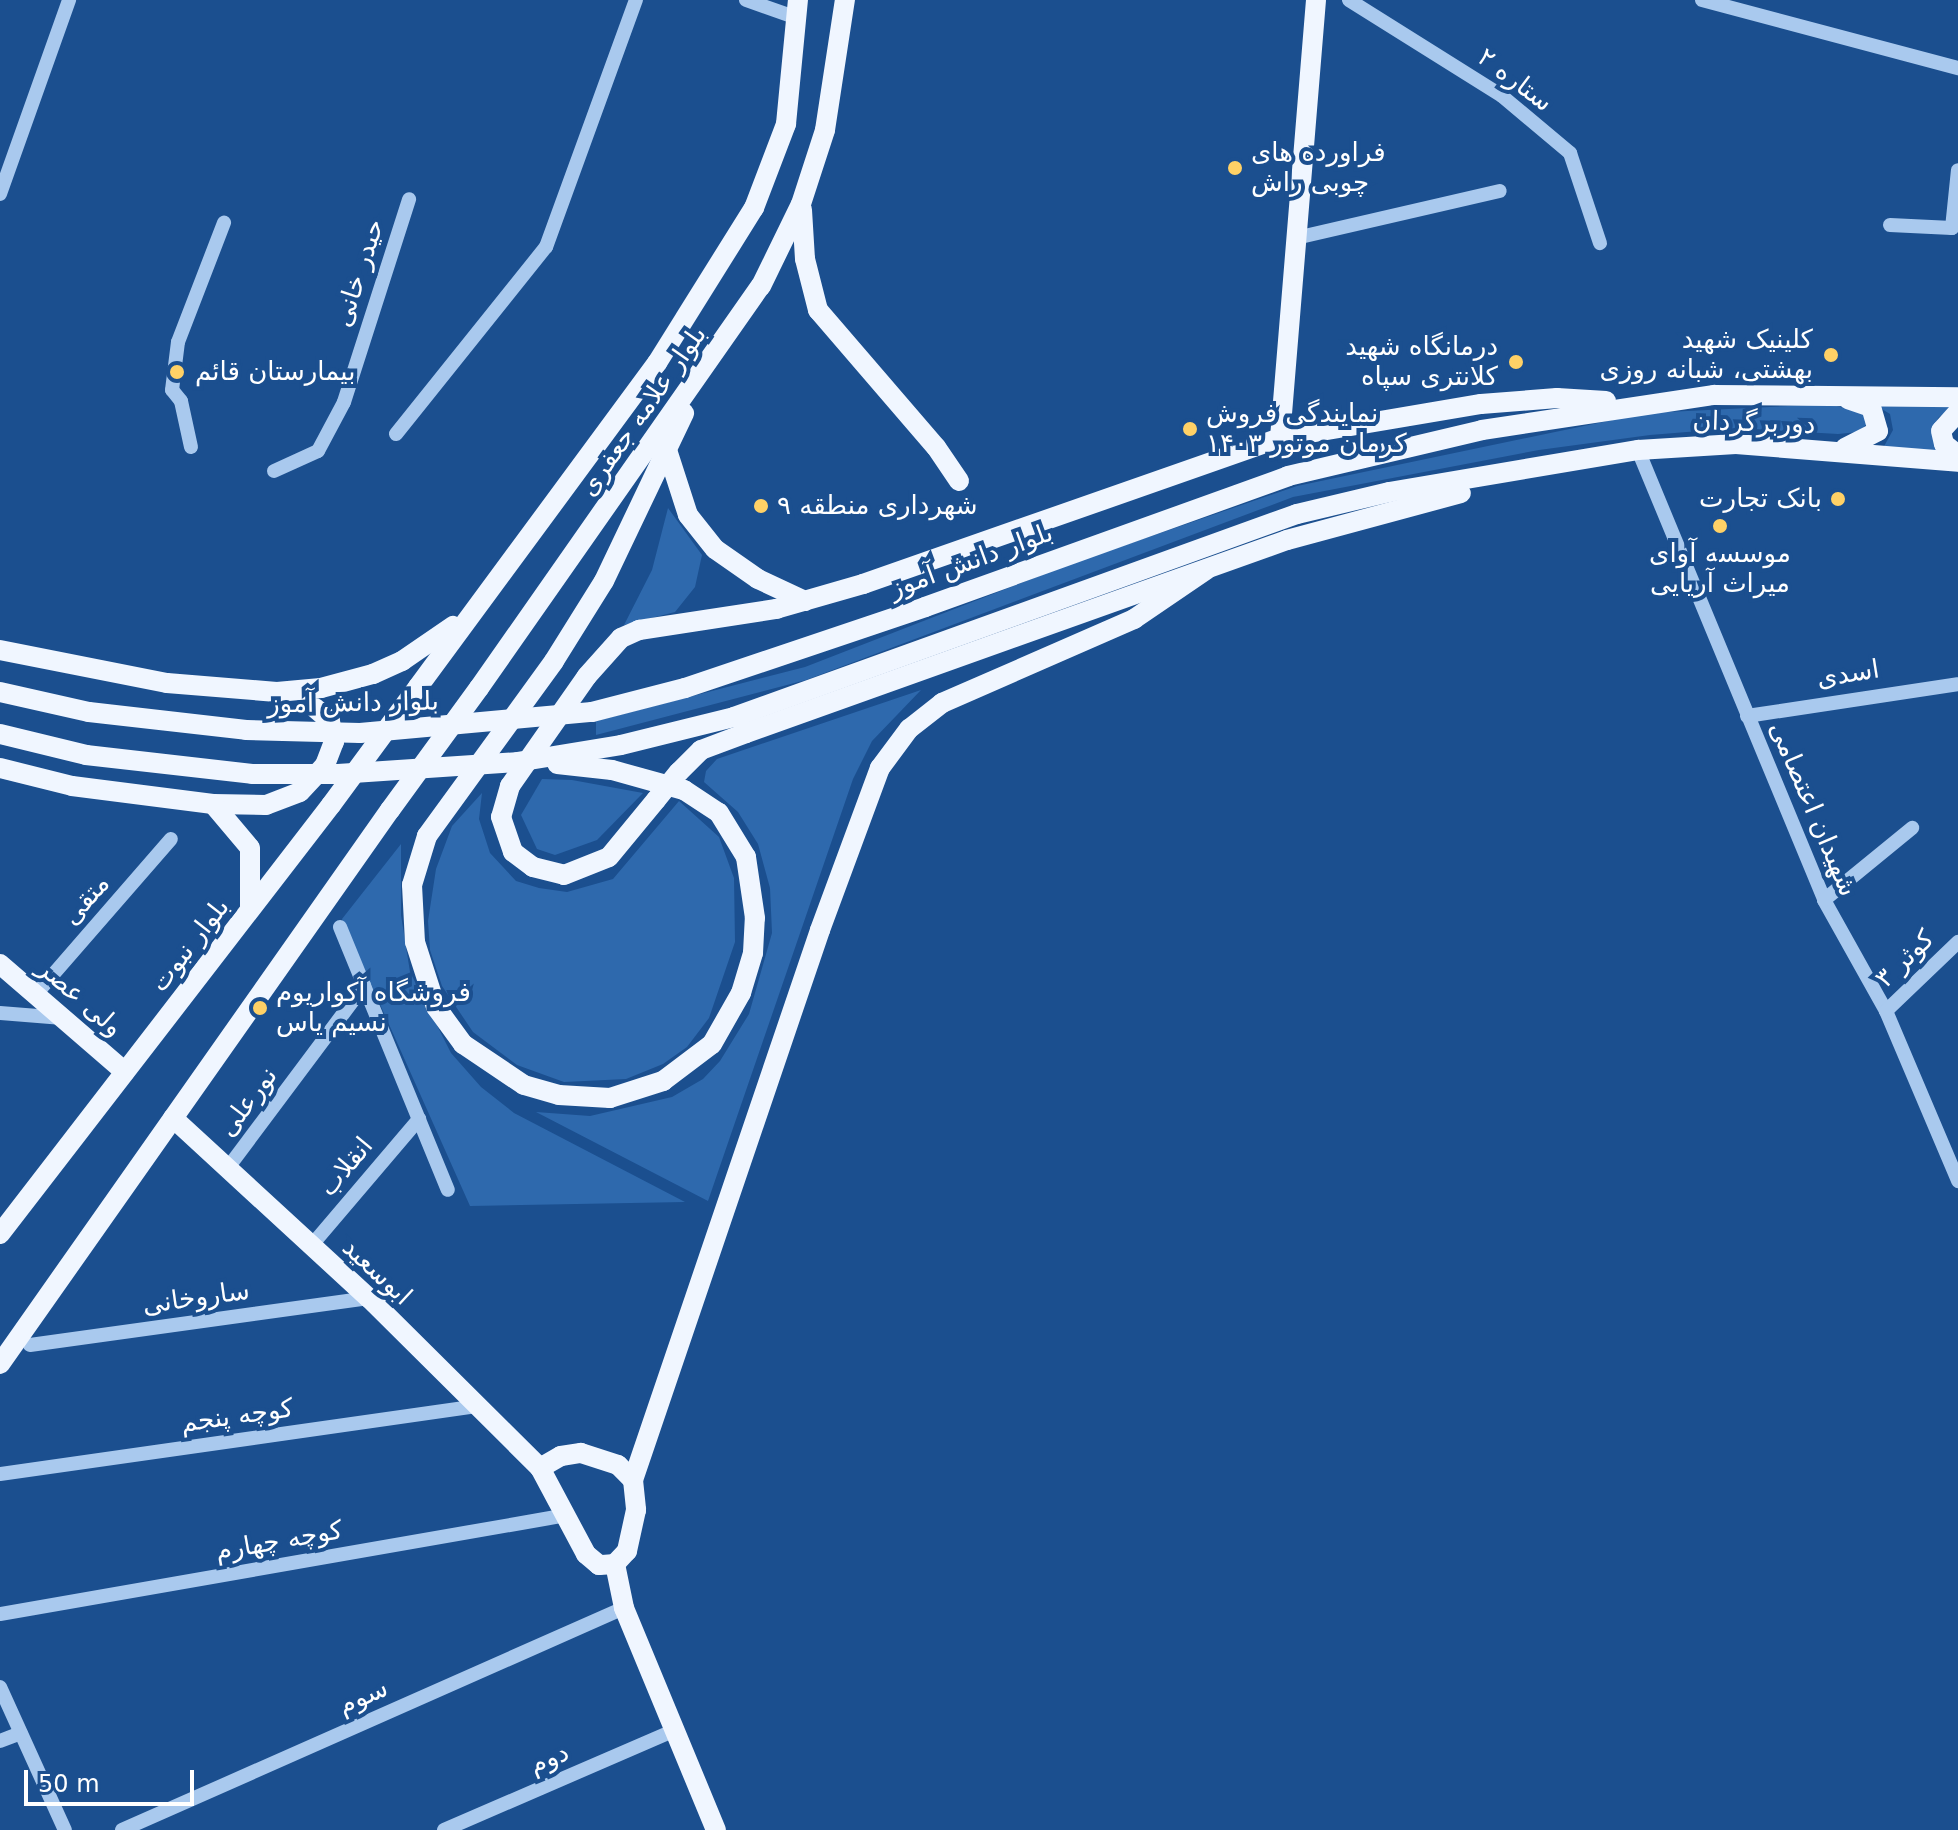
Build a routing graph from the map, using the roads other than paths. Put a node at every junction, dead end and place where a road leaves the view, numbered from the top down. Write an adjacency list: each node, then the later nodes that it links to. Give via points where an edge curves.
1 (69, 0): 11 (street)
2 (636, 0): 24 (street, via 546,247)
3 (746, 0): 8 (street)
4 (845, 0): 14 (main road, بلوار علامه جعفری, via 825,130)
5 (1316, 0): 17 (main road)
6 (1349, 0): 18 (street, ستاره ۲, via 1502,96 1570,153)
7 (1702, 0): 9 (street)
8 (797, 9): 37 (main road, بلوار علامه جعفری, via 786,124 754,208 657,363)
9 (1958, 68)
10 (1958, 170): 16 (street, via 1952,228)
11 (2, 186)
12 (1500, 191): 17 (street)
13 (409, 199): 33 (street, حیدر خانی, via 344,402 318,451)
14 (801, 204): 19 (main road, بلوار علامه جعفری, via 761,286); 34 (main road, via 805,259 818,310)
15 (224, 223): 26 (street, via 178,342 172,390 181,401)
16 (1890, 225)
17 (1296, 238): 25 (main road)
18 (1600, 243)
19 (694, 386): 29 (main road); 61 (main road, بلوار علامه جعفری, bridge)
20 (1825, 392): 21 (main road, بلوار دانش آموز); 22 (main road, بلوار دانش آموز); 28 (main road, via 1871,407 1878,419 1878,431 1867,441)
21 (1958, 397)
22 (1641, 403): 25 (main road, via 1557,398 1481,404); 41 (main road, بلوار دانش آموز, via 1482,430 1288,476 925,607 685,688 592,712 360,733 246,730 89,712)
23 (1958, 412): 30 (main road, via 1941,431 1944,444)
24 (396, 434)
25 (1280, 438): 36 (main road)
26 (191, 447)
27 (1638, 450): 28 (main road, دوربرگردان, via 1736,444); 32 (main road, دوربرگردان); 43 (street, شهیدان اعتصامی)
28 (1833, 452): 31 (main road, دوربرگردان)
29 (668, 453): 36 (main road, via 688,515 715,549 758,579); 45 (main road, bridge, via 604,581 554,661 427,836 412,885 415,942 436,1007 463,1044 524,1085 591,1099 646,1089 697,1059 725,1027 753,953 752,879 737,836 702,800 648,777)
30 (1958, 455)
31 (1958, 462)
32 (1550, 468): 35 (main road, via 1287,540); 45 (main road, via 1389,492 1297,514 734,717 621,745)
33 (274, 471)
34 (959, 481)
35 (1206, 570): 36 (main road, bridge, via 712,745 679,772 609,857 564,875 533,867 506,842 501,817 510,786 587,676 621,638 639,630); 74 (main road, via 1134,619 942,703 909,729 880,768)
36 (805, 601)
37 (469, 614): 40 (main road, بلوار علامه جعفری); 42 (main road, via 424,648 373,674 321,688)
38 (0, 650): 42 (main road, via 167,683)
39 (1958, 684): 43 (street, اسدی)
40 (418, 687): 51 (main road, بلوار نبوت, bridge)
41 (0, 692)
42 (277, 692): 47 (main road, bridge, via 315,708 330,721 334,742 325,765 300,792 266,805)
43 (1747, 716): 50 (street, شهیدان اعتصامی)
44 (0, 734): 45 (main road, via 86,755 252,774)
45 (517, 762)
46 (0, 768): 47 (main road, via 72,786)
47 (213, 804): 51 (main road, via 250,848)
48 (1912, 828): 50 (street)
49 (171, 839): 56 (street, متقی)
50 (1824, 900): 57 (street, شهیدان اعتصامی)
51 (250, 910): 60 (main road, بلوار نبوت)
52 (340, 927): 55 (street)
53 (1958, 942): 57 (street, کوثر ۳)
54 (0, 964): 56 (main road, ولی عصر)
55 (364, 986): 62 (street); 63 (street, نورعلی)
56 (37, 993): 59 (main road, ولی عصر)
57 (1886, 1011): 64 (street, شهیدان اعتصامی)
58 (0, 1013): 59 (street)
59 (67, 1019): 60 (main road, ولی عصر)
60 (125, 1072): 66 (main road, بلوار نبوت)
61 (173, 1118): 63 (main road, ابوسعید); 70 (main road)
62 (419, 1119): 65 (street); 67 (street, انقلاب)
63 (227, 1169): 67 (main road, ابوسعید)
64 (1958, 1181)
65 (448, 1190)
66 (0, 1234)
67 (311, 1246): 68 (main road, ابوسعید)
68 (369, 1298): 69 (street, ساروخانی); 71 (main road, ابوسعید)
69 (30, 1345)
70 (0, 1364)
71 (480, 1406): 72 (main road, ابوسعید); 73 (street, کوچه پنجم)
72 (540, 1468): 74 (main road, via 561,1456 581,1453 618,1465); 75 (main road, ابوسعید)
73 (0, 1474)
74 (633, 1480): 76 (main road, via 636,1510 627,1551)
75 (567, 1515): 76 (main road, ابوسعید, via 586,1554 599,1565); 78 (street, کوچه چهارم)
76 (615, 1564): 77 (main road)
77 (624, 1608): 80 (main road); 84 (street, سوم)
78 (0, 1614)
79 (0, 1687): 81 (street)
80 (673, 1731): 85 (street, دوم); 86 (main road)
81 (21, 1733): 82 (street); 83 (street)
82 (0, 1741)
83 (65, 1830)
84 (122, 1830)
85 (444, 1830)
86 (716, 1830)

